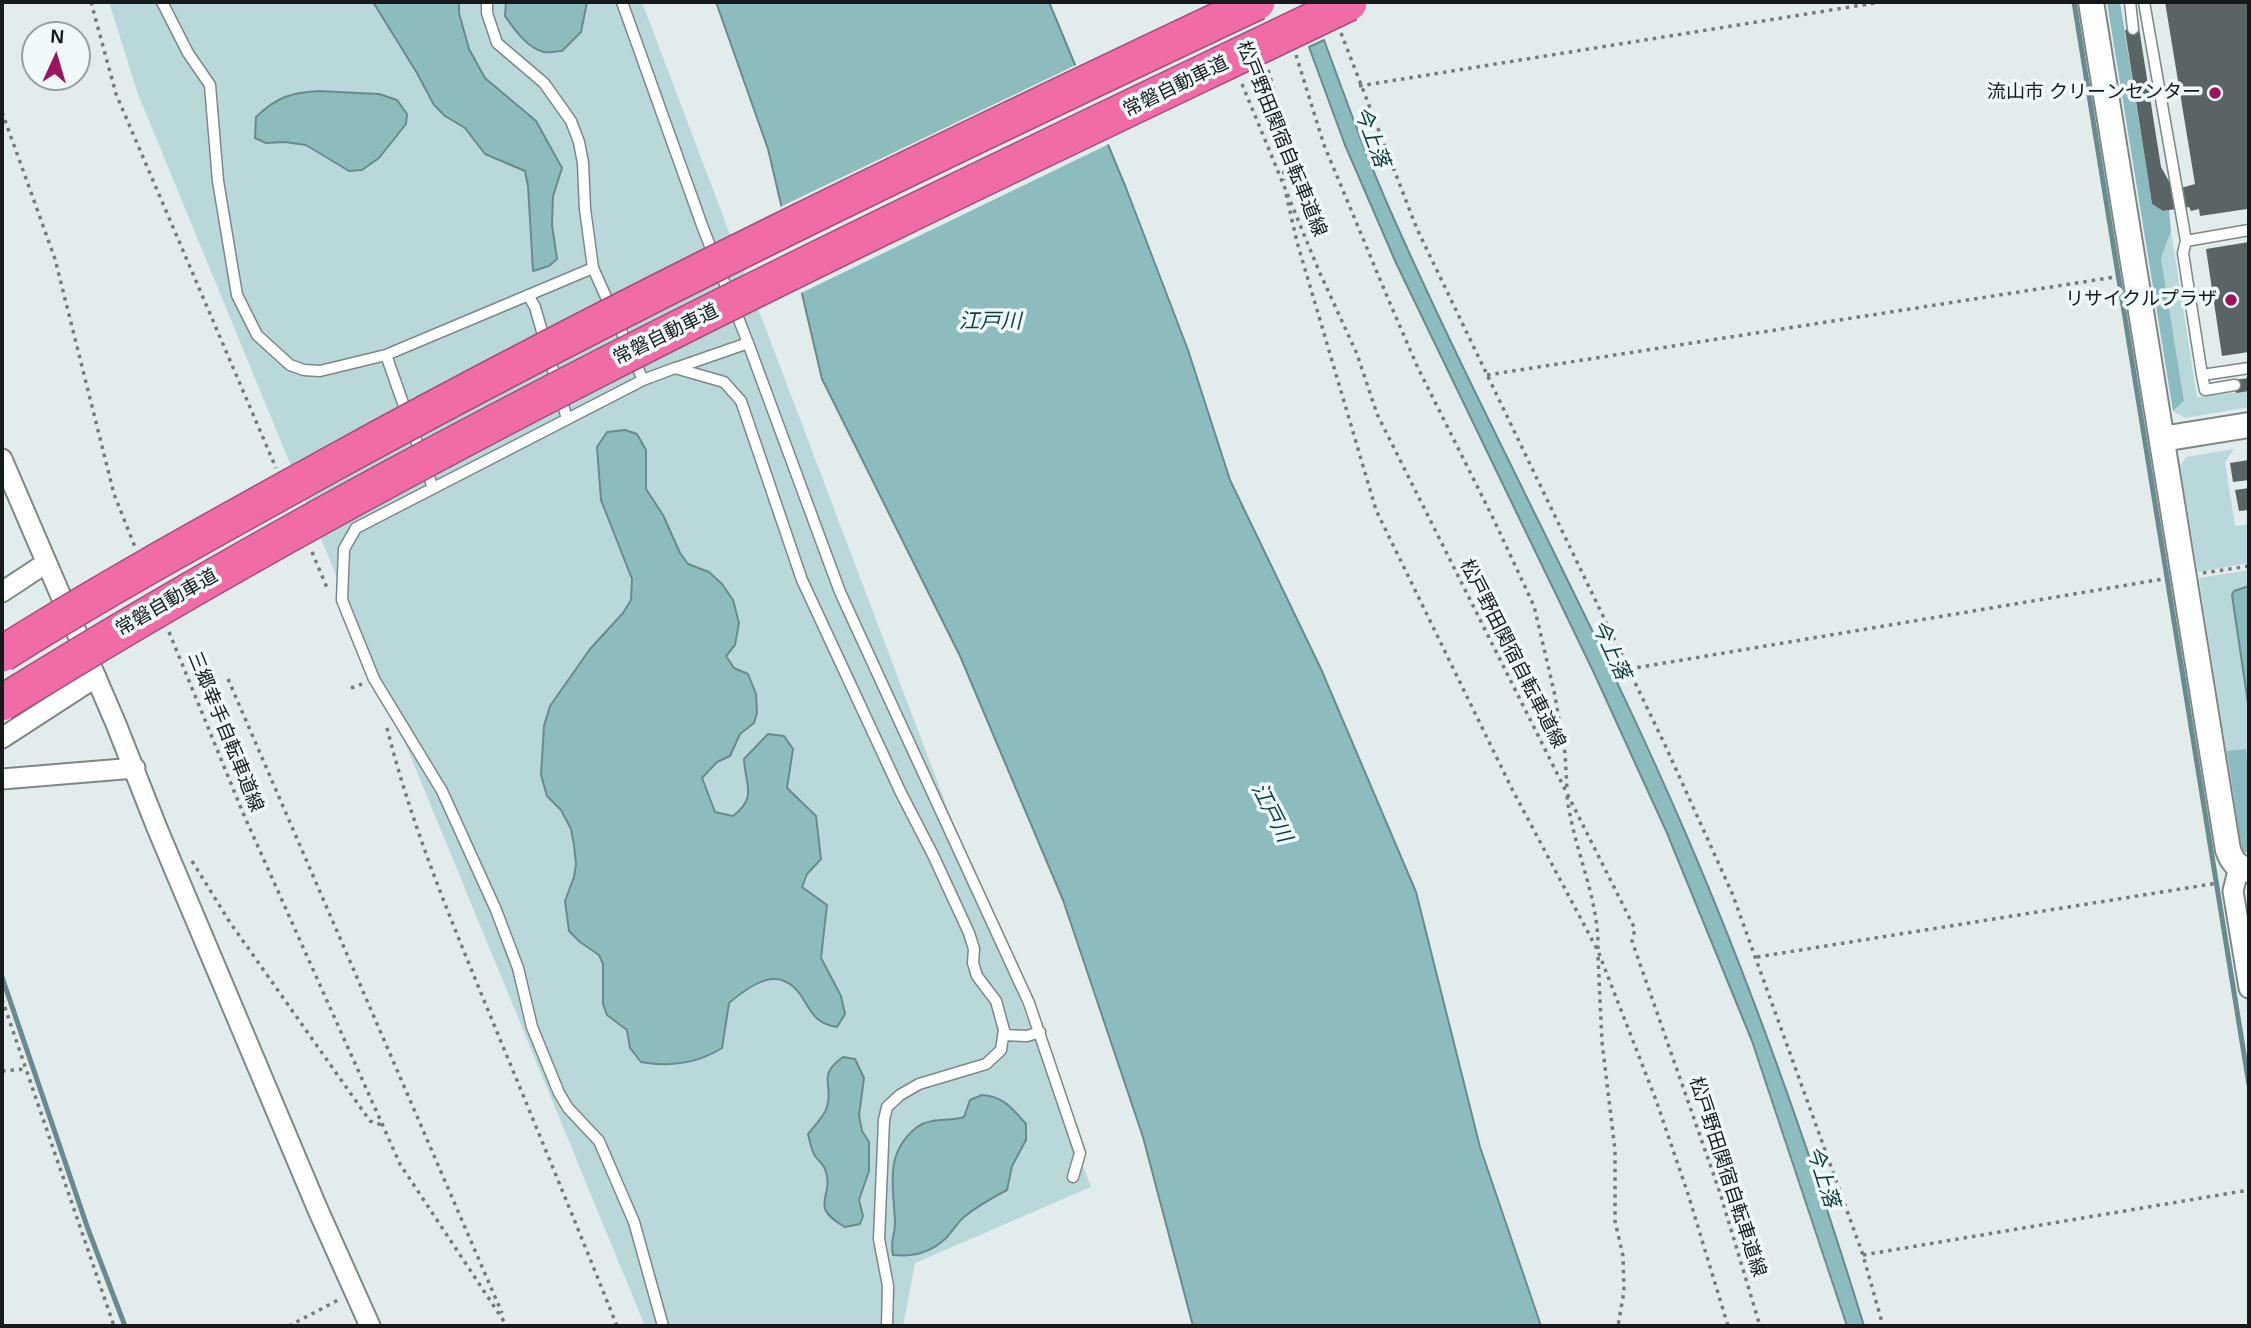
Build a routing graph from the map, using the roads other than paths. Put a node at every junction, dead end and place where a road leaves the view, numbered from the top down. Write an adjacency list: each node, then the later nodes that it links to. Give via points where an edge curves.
1 (162, 2): 15 (lane, via 210,85 218,181 233,275 237,295 257,335 290,365 303,370 336,369)
2 (487, 2): 12 (lane, via 496,43 544,83 571,121 583,163)
3 (622, 2): 14 (lane)
4 (1256, 2): 29 (highway, bridge, via 612,315 197,538)
5 (2091, 2): 23 (street)
6 (2130, 2): 9 (lane)
7 (2144, 2): 11 (lane)
8 (1344, 15): 31 (highway, 常磐自動車道, bridge, via 905,216 597,369 201,583)
9 (2133, 29)
10 (2249, 230): 11 (lane)
11 (2186, 240): 18 (lane, via 2183,253)
12 (593, 268): 13 (lane); 19 (lane)
13 (528, 295): 15 (lane); 21 (lane)
14 (748, 343): 16 (lane); 37 (lane, via 840,592)
15 (386, 355): 26 (lane)
16 (675, 368): 19 (lane); 38 (lane, via 724,382 741,401 802,580 969,933 977,976 996,1001)
17 (2249, 368): 18 (lane)
18 (2203, 376): 20 (lane, via 2205,390)
19 (643, 380): 21 (lane)
20 (2235, 385)
21 (568, 419): 26 (lane)
22 (2249, 425): 23 (street)
23 (2162, 439): 35 (street, via 2228,850 2231,859)
24 (2, 459): 25 (street)
25 (7, 486): 27 (street)
26 (433, 488): 41 (lane, via 356,528 344,549 342,600 374,679 443,791 489,893 519,968 532,1027 559,1093 599,1141 634,1222)
27 (46, 563): 28 (street); 30 (street)
28 (2, 592)
29 (2, 654)
30 (96, 677): 32 (street); 33 (street)
31 (2, 703)
32 (2, 738)
33 (135, 768): 34 (street); 40 (street, via 177,877)
34 (2, 779)
35 (2244, 868): 36 (street, via 2234,891)
36 (2249, 988)
37 (1040, 1032): 38 (lane); 39 (lane, via 1080,1153)
38 (1003, 1035): 42 (lane, via 1002,1049 986,1064 919,1084 887,1107 879,1229 888,1286)
39 (1073, 1177)
40 (370, 1326)
41 (663, 1326)
42 (887, 1326)

